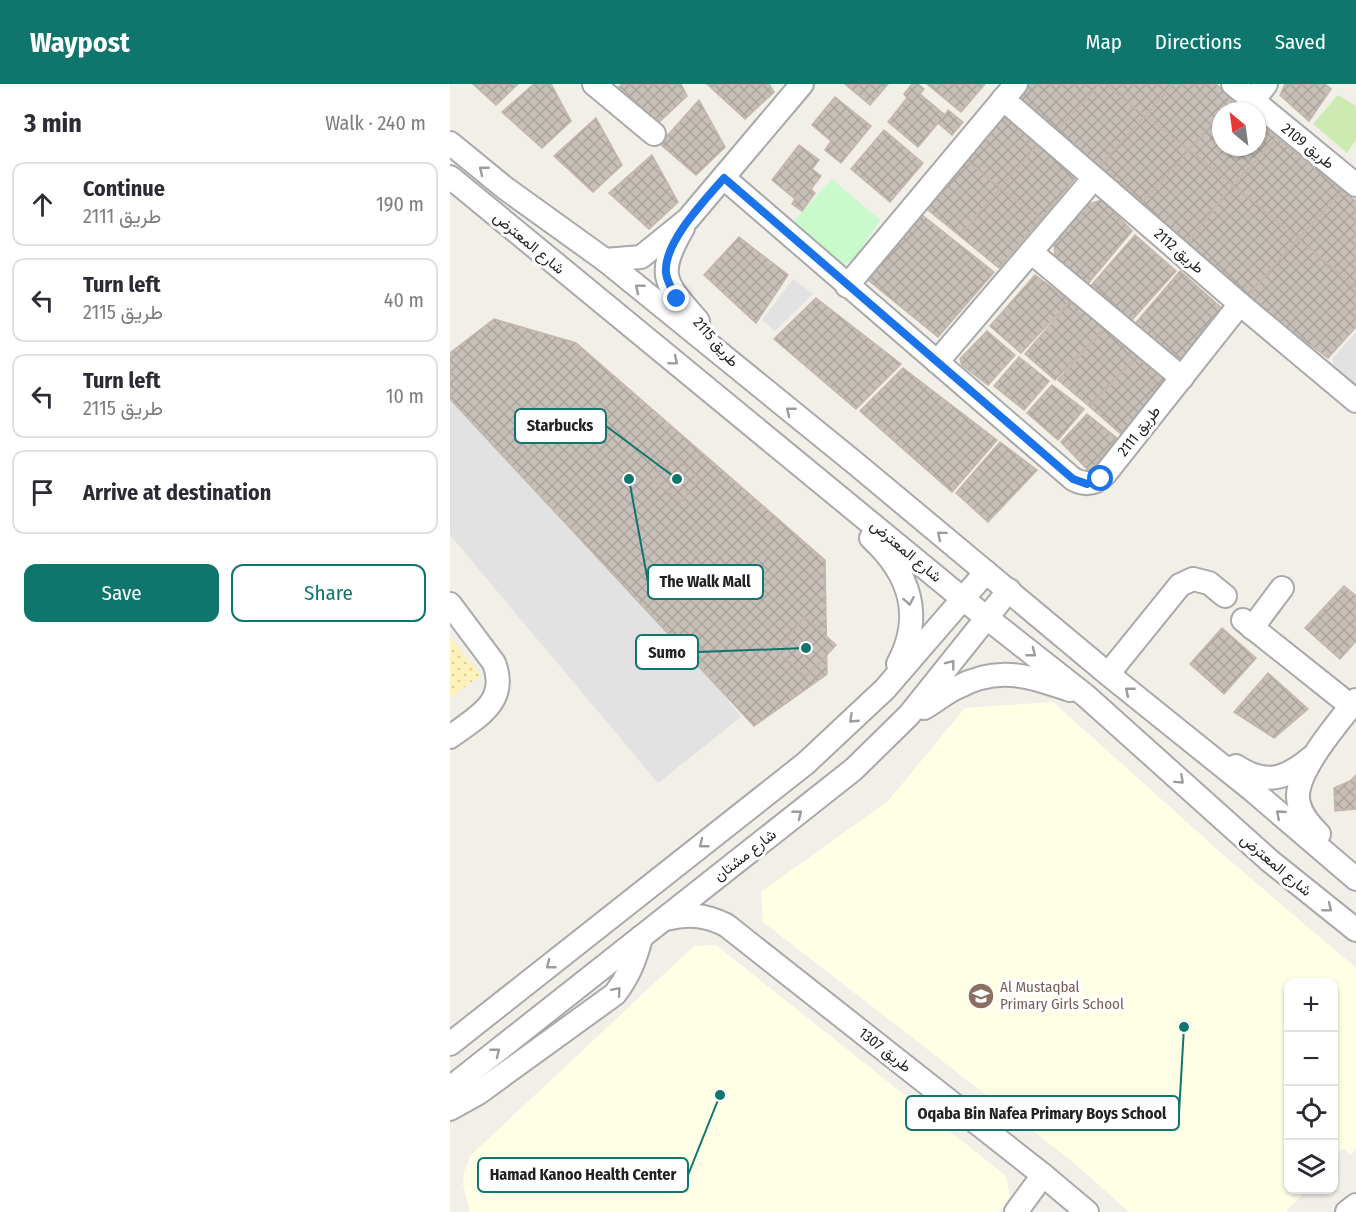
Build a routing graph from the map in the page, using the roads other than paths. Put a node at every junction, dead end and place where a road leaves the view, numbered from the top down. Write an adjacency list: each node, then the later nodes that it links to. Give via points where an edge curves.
1 (802, 84): 10 (street, طريق 2115)
2 (1233, 84): 5 (street, طريق 2109)
3 (598, 85): 6 (street)
4 (1010, 91): 11 (street, طريق 2112); 15 (street)
5 (1260, 92): 9 (street, طريق 2109)
6 (654, 134)
7 (450, 143): 14 (street, شارع المعترض, one-way to 7)
8 (450, 177): 21 (street, شارع المعترض, one-way to 21)
9 (1354, 177)
10 (724, 178): 12 (street, طريق 2115); 15 (street, طريق 2111)
11 (1094, 178): 13 (street); 16 (street, طريق 2112)
12 (688, 219): 14 (street, طريق 2115, via 641,256); 18 (street, طريق 2115, via 666,263 667,280 677,299)
13 (1031, 252): 17 (street); 19 (street)
14 (605, 260): 18 (street, شارع المعترض, one-way to 14)
15 (847, 286): 17 (street, طريق 2111)
16 (1240, 304): 19 (street, طريق 2111); 20 (street, طريق 2112)
17 (937, 362): 19 (street, طريق 2111, via 1073,479 1087,484 1106,473)
18 (740, 370): 22 (street, شارع المعترض, one-way to 18)
19 (1182, 378)
20 (1356, 401)
21 (812, 474): 26 (street, شارع المعترض); 30 (street, one-way to 30, via 830,500 889,556 906,585 912,614 909,640)
22 (986, 572): 24 (street, شارع المعترض); 26 (street)
23 (1282, 588): 32 (street, via 1247,624)
24 (1009, 590): 28 (street, شارع مشتان); 29 (street, شارع المعترض)
25 (1225, 596): 29 (street, via 1209,583 1193,579 1180,585)
26 (963, 598): 28 (street, شارع المعترض); 30 (street)
27 (450, 604): 35 (street, via 494,663 499,688 485,711)
28 (986, 617): 31 (street, شارع المعترض, one-way to 31); 33 (street, شارع مشتان, one-way to 28)
29 (1108, 674): 34 (street, شارع المعترض, one-way to 29)
30 (885, 689): 44 (street, one-way to 44, via 806,764)
31 (1086, 696): 33 (street, via 1019,674 993,675 955,688); 42 (street, شارع المعترض, one-way to 42, via 1270,861)
32 (1354, 703): 36 (street)
33 (909, 715): 38 (street, شارع مشتان, one-way to 33, via 854,769)
34 (1180, 732): 36 (street, via 1261,778 1278,778); 39 (street, شارع المعترض, one-way to 34)
35 (450, 737)
36 (1312, 757): 37 (street, via 1298,793 1300,811)
37 (1356, 870)
38 (720, 876): 40 (street, شارع مشتان); 41 (street, via 719,906)
39 (1356, 879)
40 (664, 920): 41 (street, طريق 1307, via 702,916); 43 (street, شارع مشتان)
41 (726, 925): 47 (street, طريق 1307)
42 (1356, 930)
43 (641, 937): 45 (street, شارع مشتان, one-way to 43); 46 (street, one-way to 43, via 477,1094 615,994 628,978)
44 (450, 1044)
45 (450, 1088)
46 (450, 1109)
47 (1043, 1175): 49 (street); 50 (street, طريق 1307)
48 (1356, 1205): 51 (street)
49 (1016, 1212)
50 (1087, 1212)
51 (1347, 1212)

